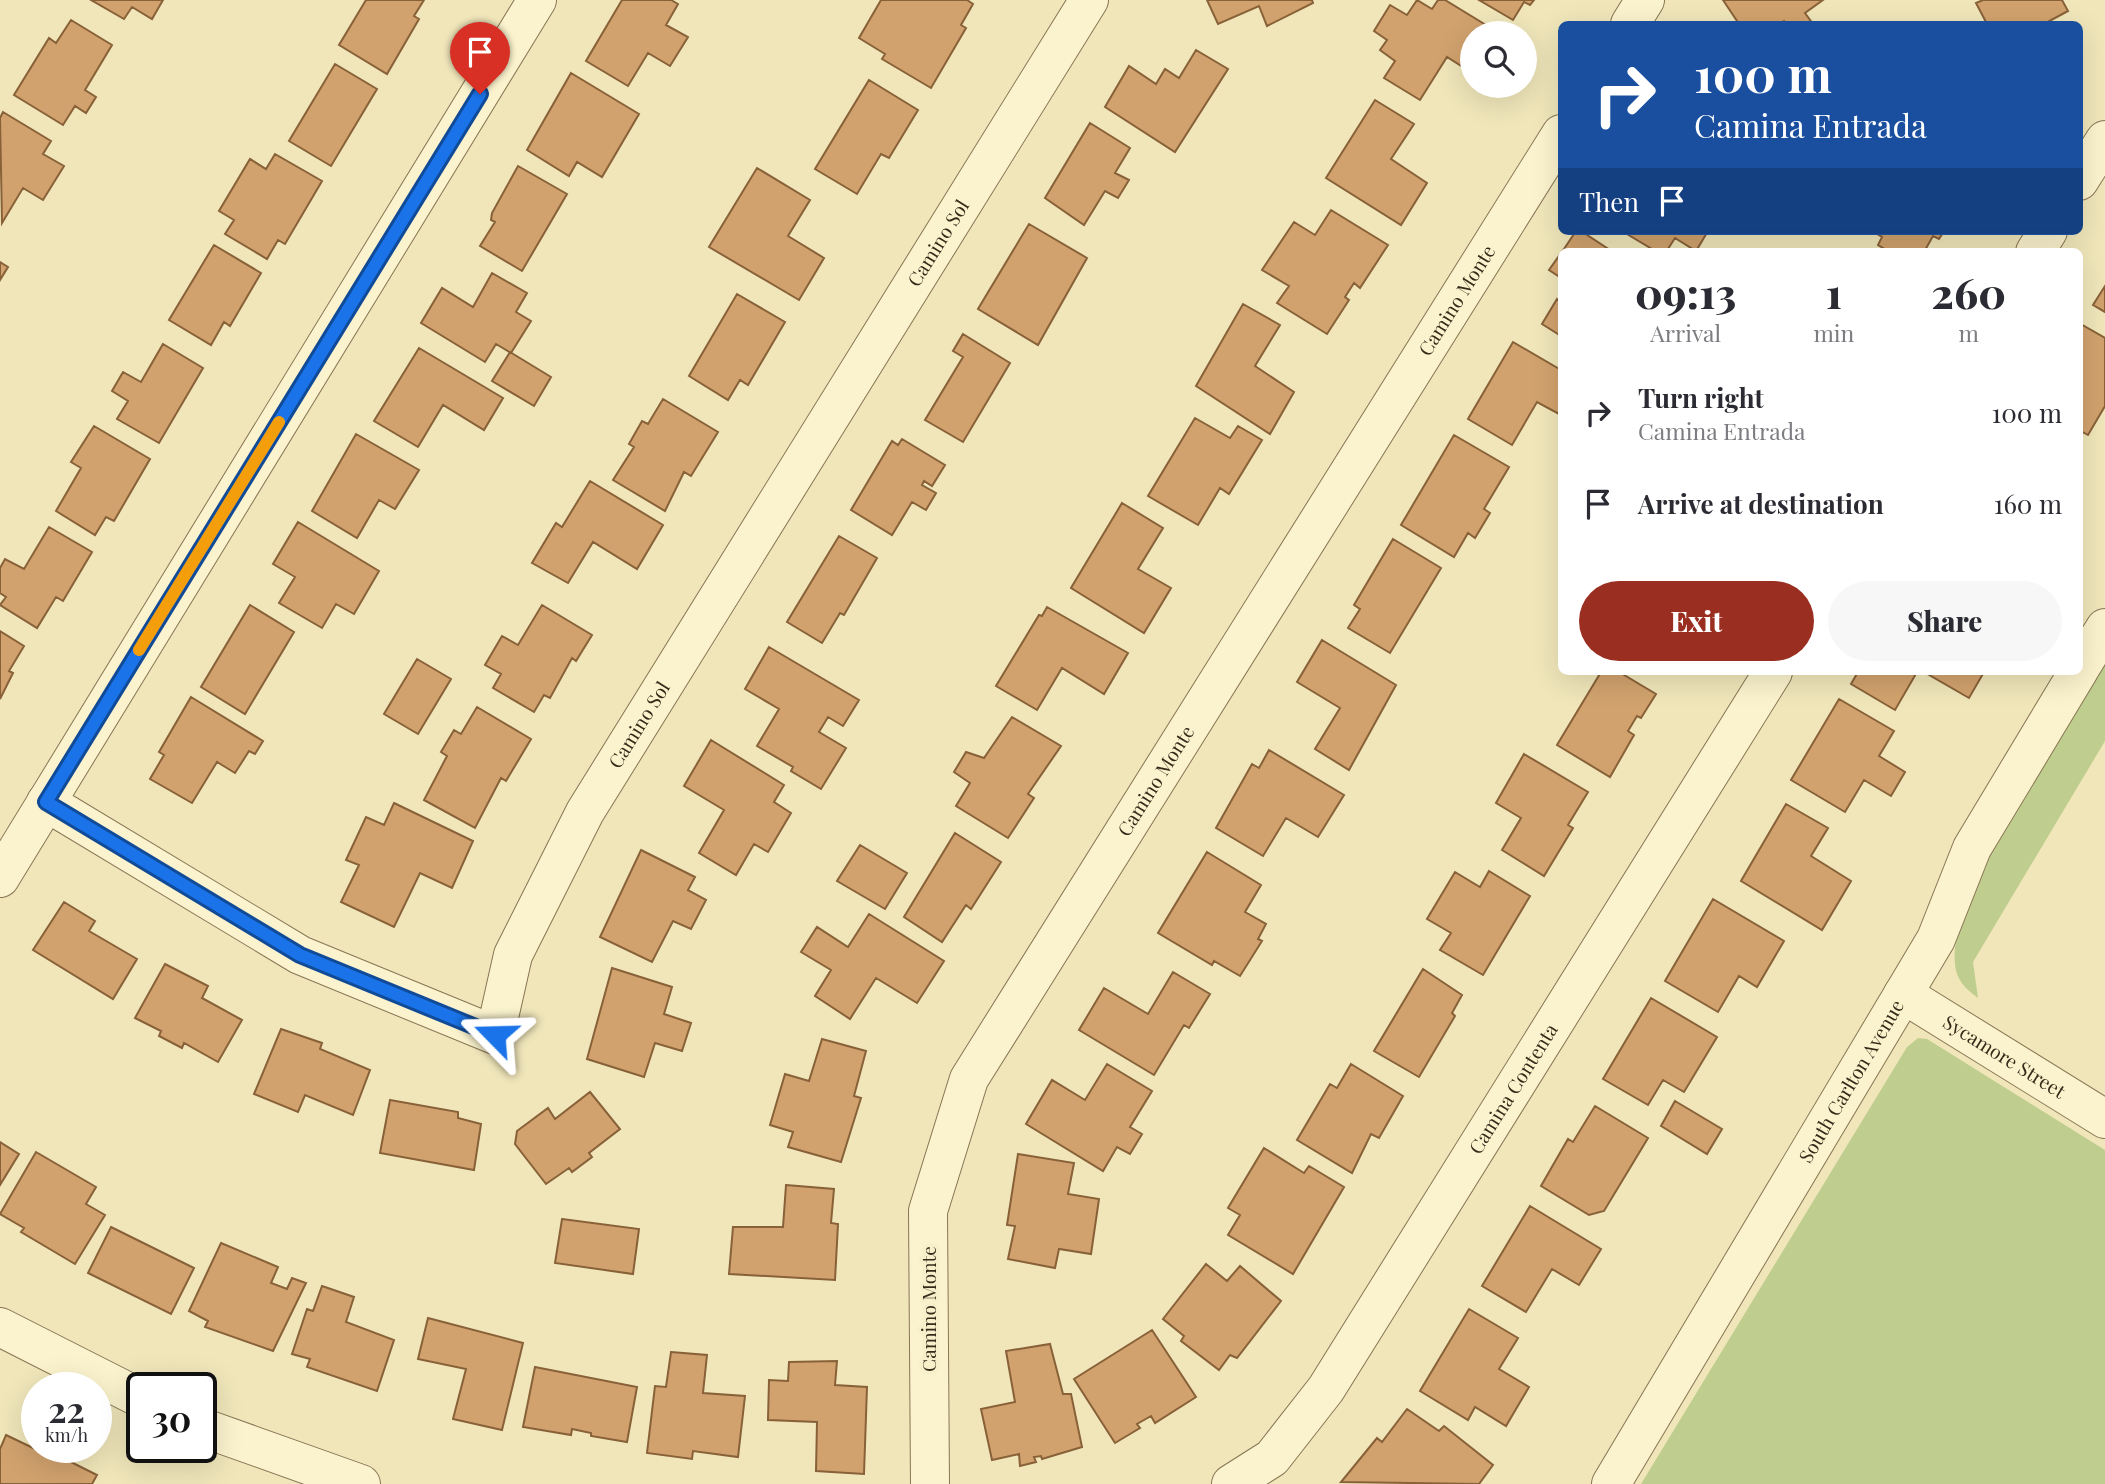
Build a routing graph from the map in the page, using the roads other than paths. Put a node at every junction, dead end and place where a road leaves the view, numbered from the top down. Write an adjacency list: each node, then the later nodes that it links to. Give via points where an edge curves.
1 (537, 0): 12 (street)
2 (1089, 0): 12 (street, Camino Sol, via 585,812 513,955 495,1035 300,955)
3 (1645, 0): 4 (street)
4 (1632, 21)
5 (1558, 139): 20 (street, Camino Monte, via 969,1079 928,1211)
6 (2105, 140): 7 (street)
7 (2083, 175)
8 (2105, 628): 9 (street, South Carlton Avenue)
9 (2083, 663)
10 (1771, 675): 21 (street, Camina Contenta, via 1326,1389 1272,1458)
11 (2076, 675): 14 (street, South Carlton Avenue, via 1972,848 1936,939)
12 (46, 802): 13 (street)
13 (0, 878)
14 (1903, 994): 15 (street, Sycamore Street); 22 (street, South Carlton Avenue)
15 (2105, 1119)
16 (0, 1327): 17 (street)
17 (126, 1390)
18 (217, 1433): 19 (street)
19 (361, 1484)
20 (930, 1484)
21 (1231, 1484)
22 (1611, 1484)

